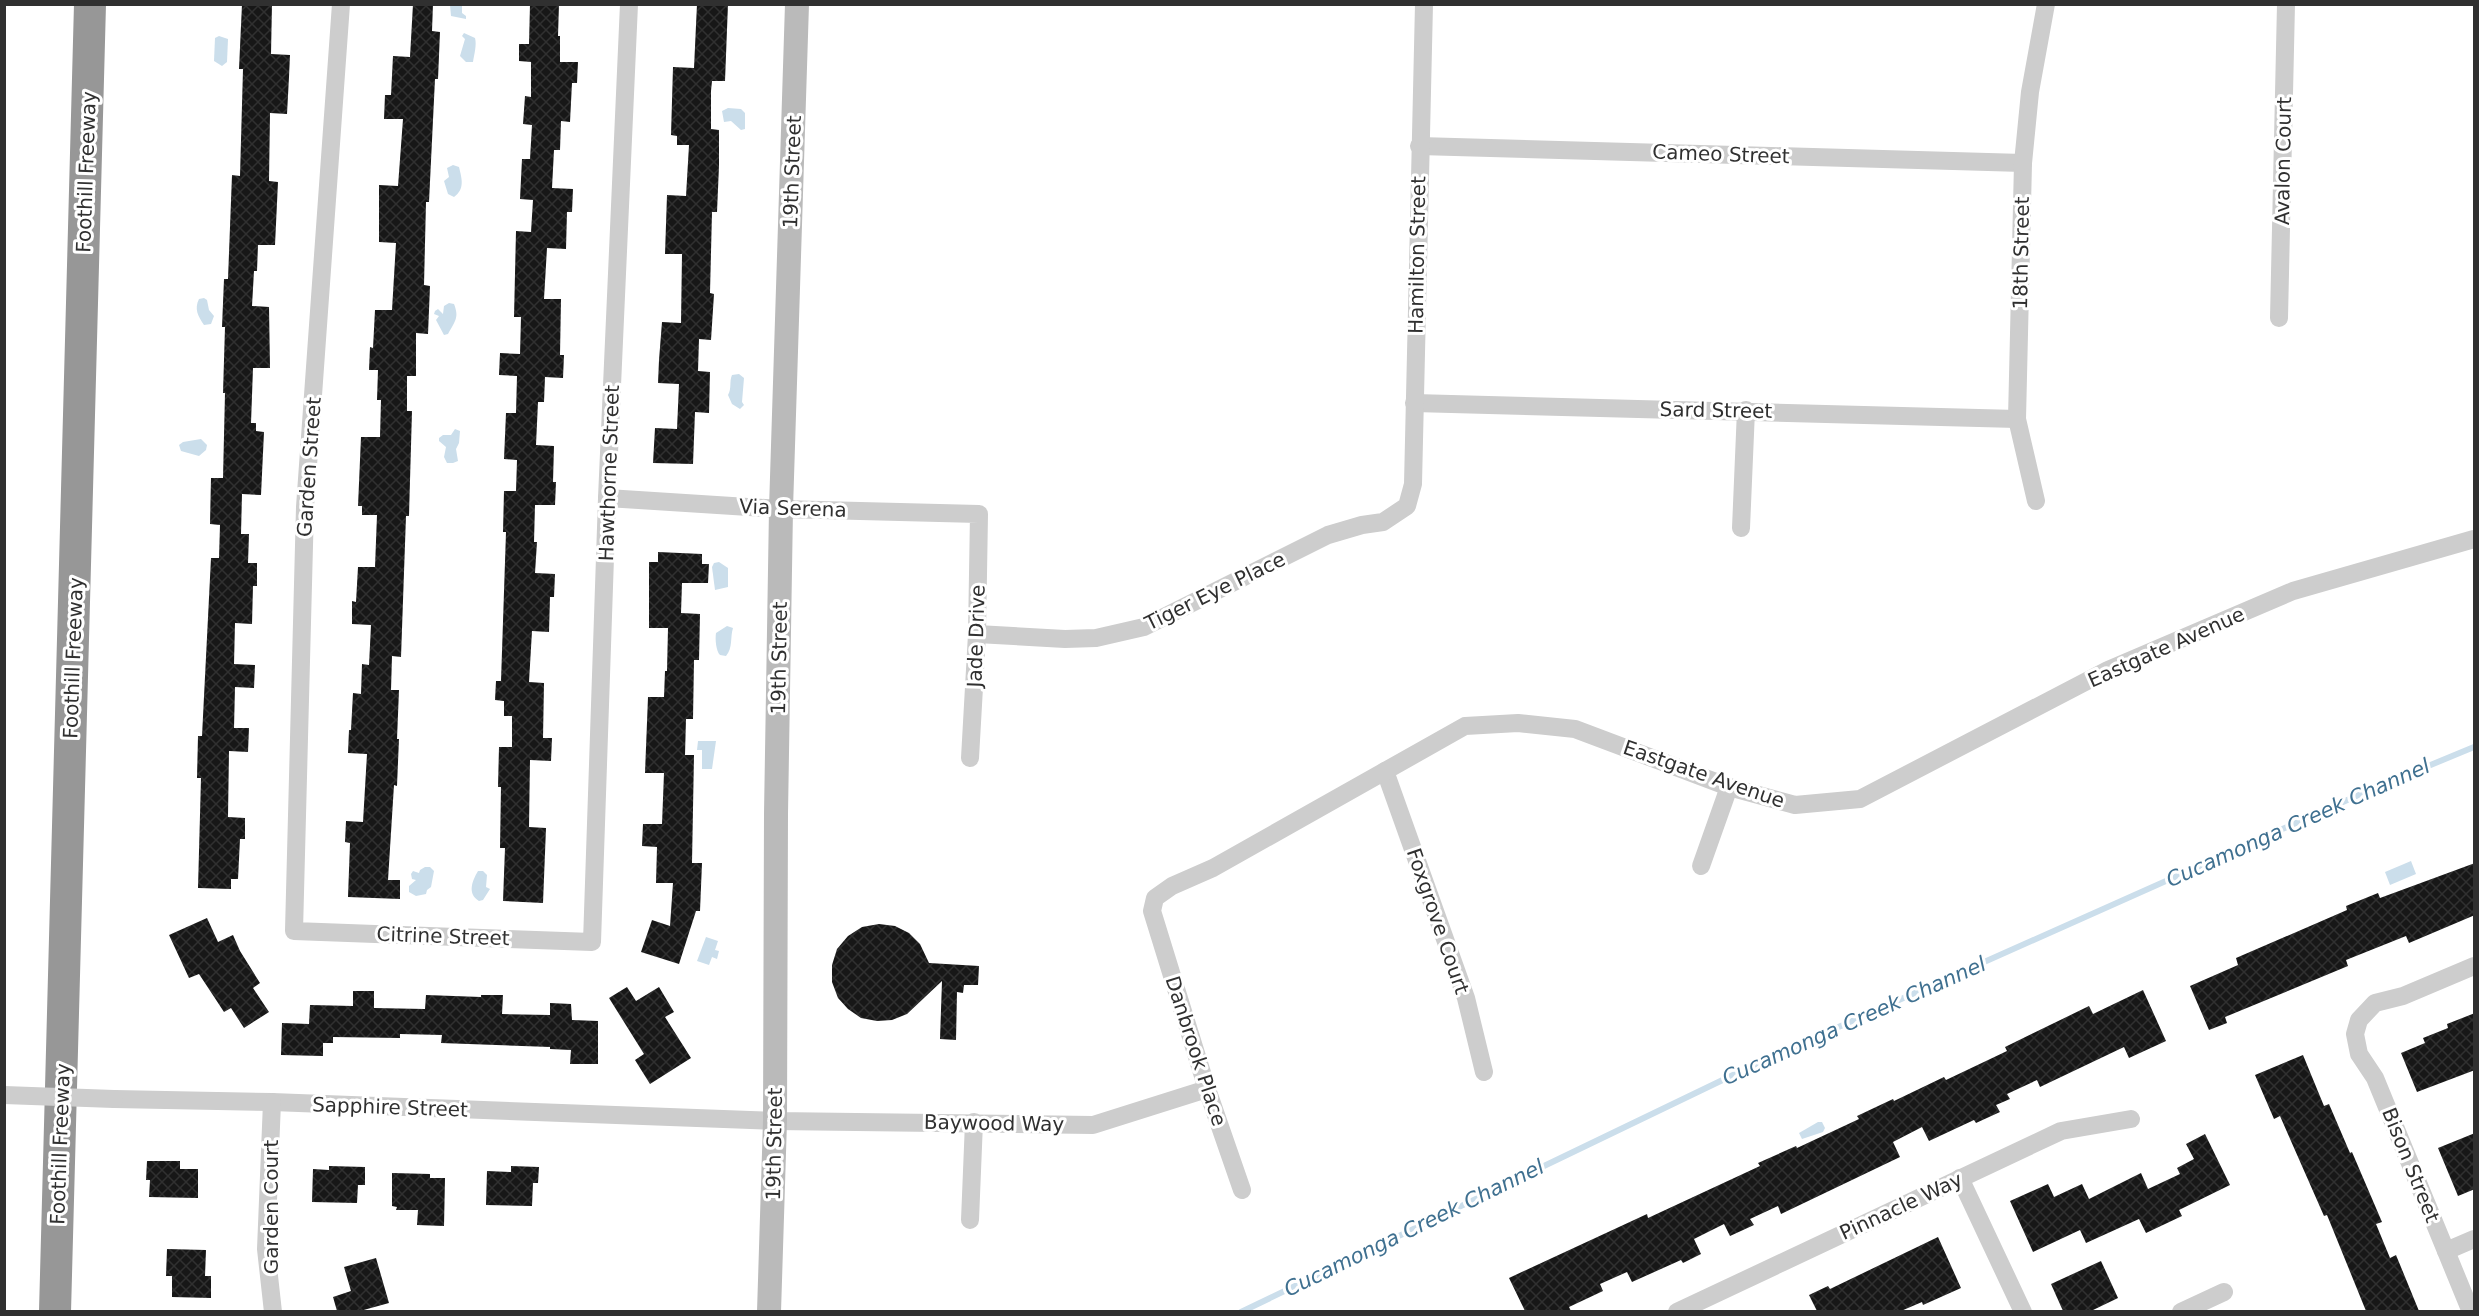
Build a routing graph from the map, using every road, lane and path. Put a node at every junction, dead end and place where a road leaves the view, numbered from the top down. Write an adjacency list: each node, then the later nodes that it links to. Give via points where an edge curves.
1 (90, 4): 43 (highway, Foothill Freeway)
2 (342, 4): 27 (street, Garden Street, via 305,507)
3 (629, 4): 14 (street, Hawthorne Street)
4 (797, 4): 17 (main road, 19th Street)
5 (1424, 4): 8 (street, Hamilton Street)
6 (2046, 4): 9 (street, 18th Street, via 2030,92)
7 (2286, 4): 10 (street, Avalon Court)
8 (1419, 146): 9 (street, Cameo Street); 11 (street, Hamilton Street)
9 (2023, 163): 13 (street, 18th Street)
10 (2279, 318)
11 (1414, 403): 12 (street, Sard Street); 16 (street, Hamilton Street, via 1413,484)
12 (1746, 410): 13 (street, Sard Street); 19 (street)
13 (2018, 419): 15 (street, 18th Street)
14 (607, 498): 17 (street, Via Serena); 28 (street, Hawthorne Street)
15 (2036, 501)
16 (1407, 506): 21 (street, Tiger Eye Place, via 1383,522 1328,535 1144,627 1096,638)
17 (781, 509): 18 (street, Via Serena); 35 (main road, 19th Street)
18 (979, 514): 21 (street, Jade Drive)
19 (1741, 528)
20 (2475, 539): 24 (street, Eastgate Avenue, via 2293,591 2108,670 1860,799 1795,805)
21 (977, 634): 22 (street, Jade Drive)
22 (970, 758)
23 (1385, 771): 24 (street, Eastgate Avenue, via 1465,726 1518,723 1575,729); 26 (street, Eastgate Avenue, via 1213,868 1172,886 1155,898); 30 (street, Foxgrove Court, via 1466,998)
24 (1729, 787): 25 (street)
25 (1701, 866)
26 (1152, 911): 31 (street, Danbrook Place)
27 (294, 931): 28 (street, Citrine Street)
28 (592, 942)
29 (2475, 966): 41 (street, Bison Street, via 2403,996 2375,1003 2359,1020 2355,1034 2359,1054 2375,1078)
30 (1484, 1072)
31 (1207, 1089): 36 (street, Baywood Way, via 1093,1125); 38 (street, Danbrook Place)
32 (4, 1095): 33 (street, Sapphire Street, bridge)
33 (272, 1102): 35 (street, Sapphire Street); 44 (street, Garden Court, via 266,1250)
34 (2131, 1119): 37 (street, Pinnacle Way, via 2061,1131)
35 (775, 1121): 36 (street, Baywood Way); 45 (main road, 19th Street)
36 (974, 1122): 39 (street)
37 (1960, 1178): 46 (street, Pinnacle Way); 47 (street)
38 (1242, 1190)
39 (970, 1220)
40 (2475, 1239): 41 (street)
41 (2446, 1251): 49 (street, Bison Street)
42 (2224, 1292): 48 (street)
43 (55, 1311)
44 (273, 1311)
45 (769, 1311)
46 (1677, 1311)
47 (2023, 1311)
48 (2181, 1311)
49 (2471, 1311)

